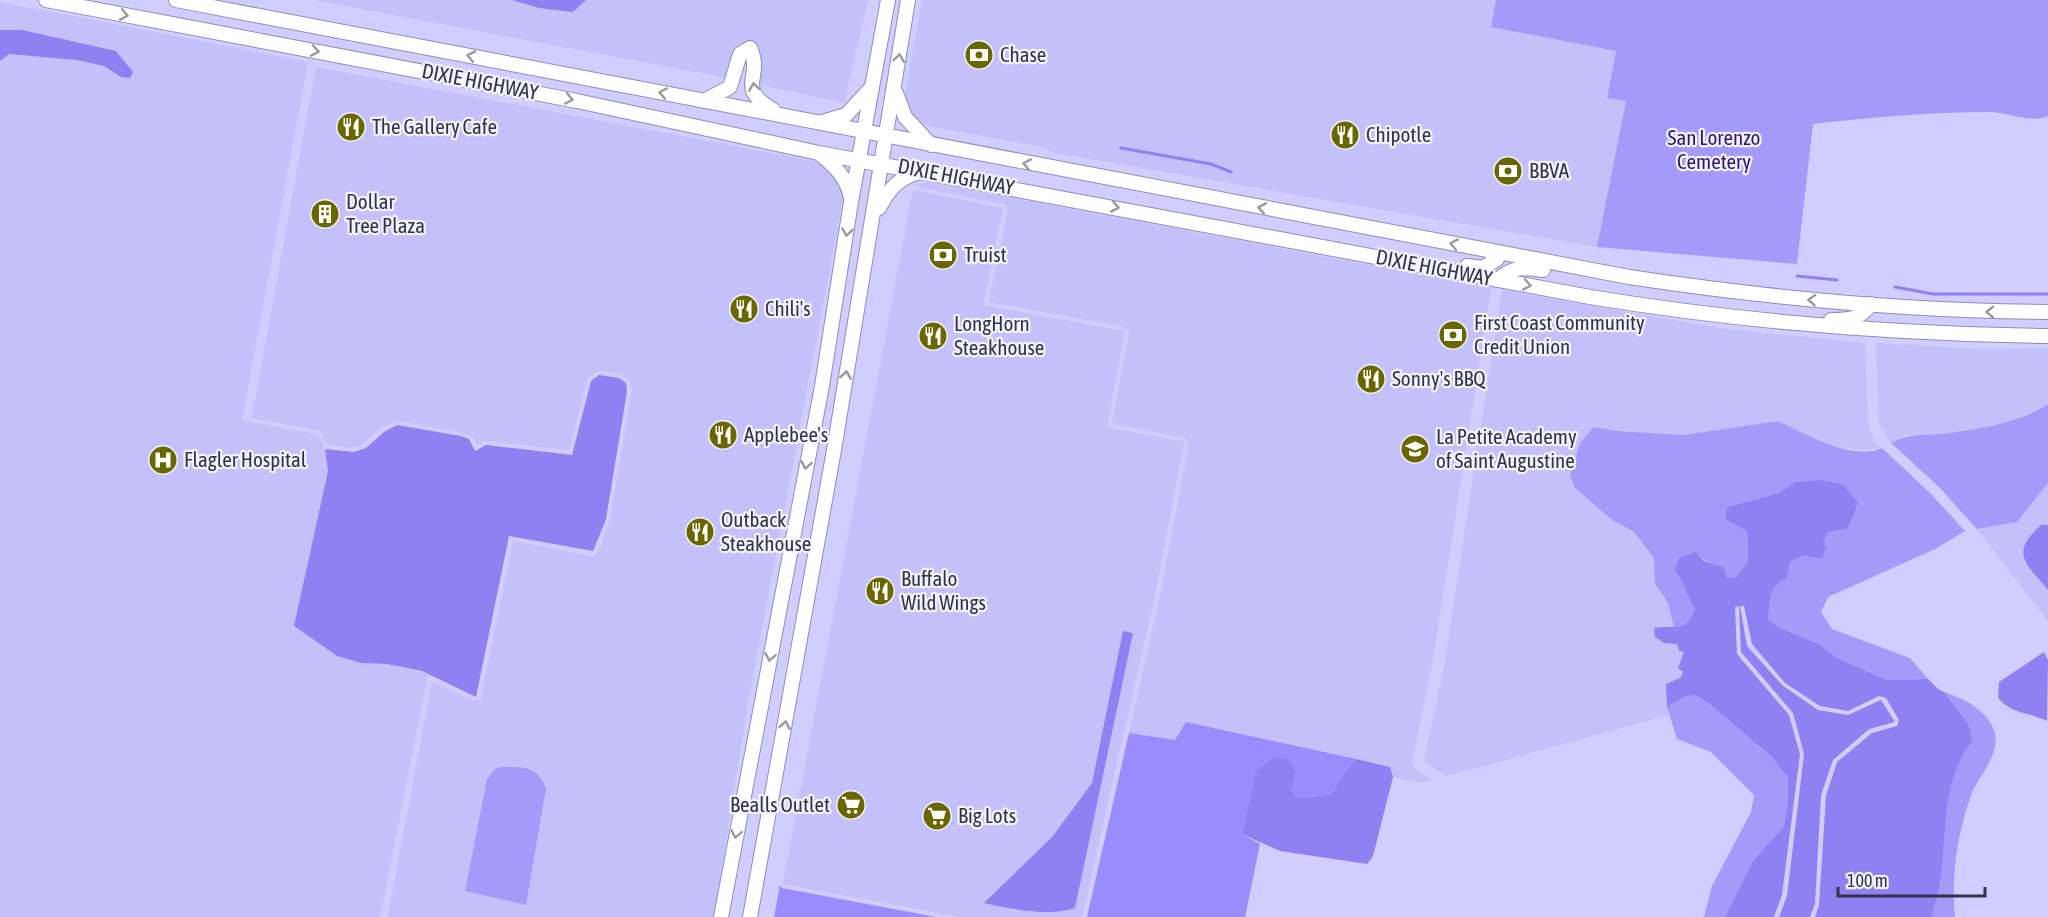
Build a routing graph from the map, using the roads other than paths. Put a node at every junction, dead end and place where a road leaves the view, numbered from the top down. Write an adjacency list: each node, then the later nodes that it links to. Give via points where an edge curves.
1 (46, 0): 13 (main road, DIXIE HIGHWAY, one-way to 13, via 577,101)
2 (176, 0): 7 (main road, DIXIE HIGHWAY, one-way to 2)
3 (888, 0): 6 (main road)
4 (908, 0): 5 (main road, one-way to 4)
5 (896, 81): 11 (main road); 12 (main road, via 905,117)
6 (872, 87): 9 (main road, via 846,115); 10 (main road)
7 (704, 101): 8 (main road, DIXIE HIGHWAY); 8 (main road, one-way to 7, via 753,94 756,60 750,48 740,54 730,87)
8 (780, 114): 9 (main road, DIXIE HIGHWAY)
9 (815, 123): 10 (main road, DIXIE HIGHWAY)
10 (864, 133): 11 (main road, DIXIE HIGHWAY); 14 (main road)
11 (887, 137): 12 (main road, DIXIE HIGHWAY); 15 (main road)
12 (931, 145): 20 (main road, DIXIE HIGHWAY, one-way to 12)
13 (819, 153): 14 (main road, DIXIE HIGHWAY); 17 (main road, via 845,179)
14 (860, 160): 15 (main road, DIXIE HIGHWAY); 17 (main road)
15 (882, 164): 16 (main road, DIXIE HIGHWAY); 18 (main road)
16 (926, 171): 18 (main road, via 902,178 892,186); 19 (main road, DIXIE HIGHWAY, one-way to 19)
17 (851, 201): 28 (main road, one-way to 28)
18 (872, 221): 29 (main road, one-way to 18)
19 (1304, 243): 21 (main road, via 1320,238 1483,268); 22 (main road, DIXIE HIGHWAY)
20 (1476, 249): 21 (main road); 23 (main road, DIXIE HIGHWAY)
21 (1497, 259): 22 (main road)
22 (1498, 280): 23 (main road, via 1511,270 1525,267 1622,282); 24 (main road, DIXIE HIGHWAY, one-way to 24)
23 (1655, 281): 25 (main road, DIXIE HIGHWAY, one-way to 23)
24 (1562, 292): 25 (main road, via 1575,288 1830,320 1853,319); 27 (main road, DIXIE HIGHWAY, via 1697,314 1871,330)
25 (1871, 304): 26 (main road, DIXIE HIGHWAY, one-way to 25, via 1928,310)
26 (2048, 312)
27 (2048, 336)
28 (822, 386): 29 (main road, via 834,395 830,426); 30 (main road, one-way to 30)
29 (834, 450): 31 (main road, one-way to 29)
30 (721, 917)
31 (750, 917)

